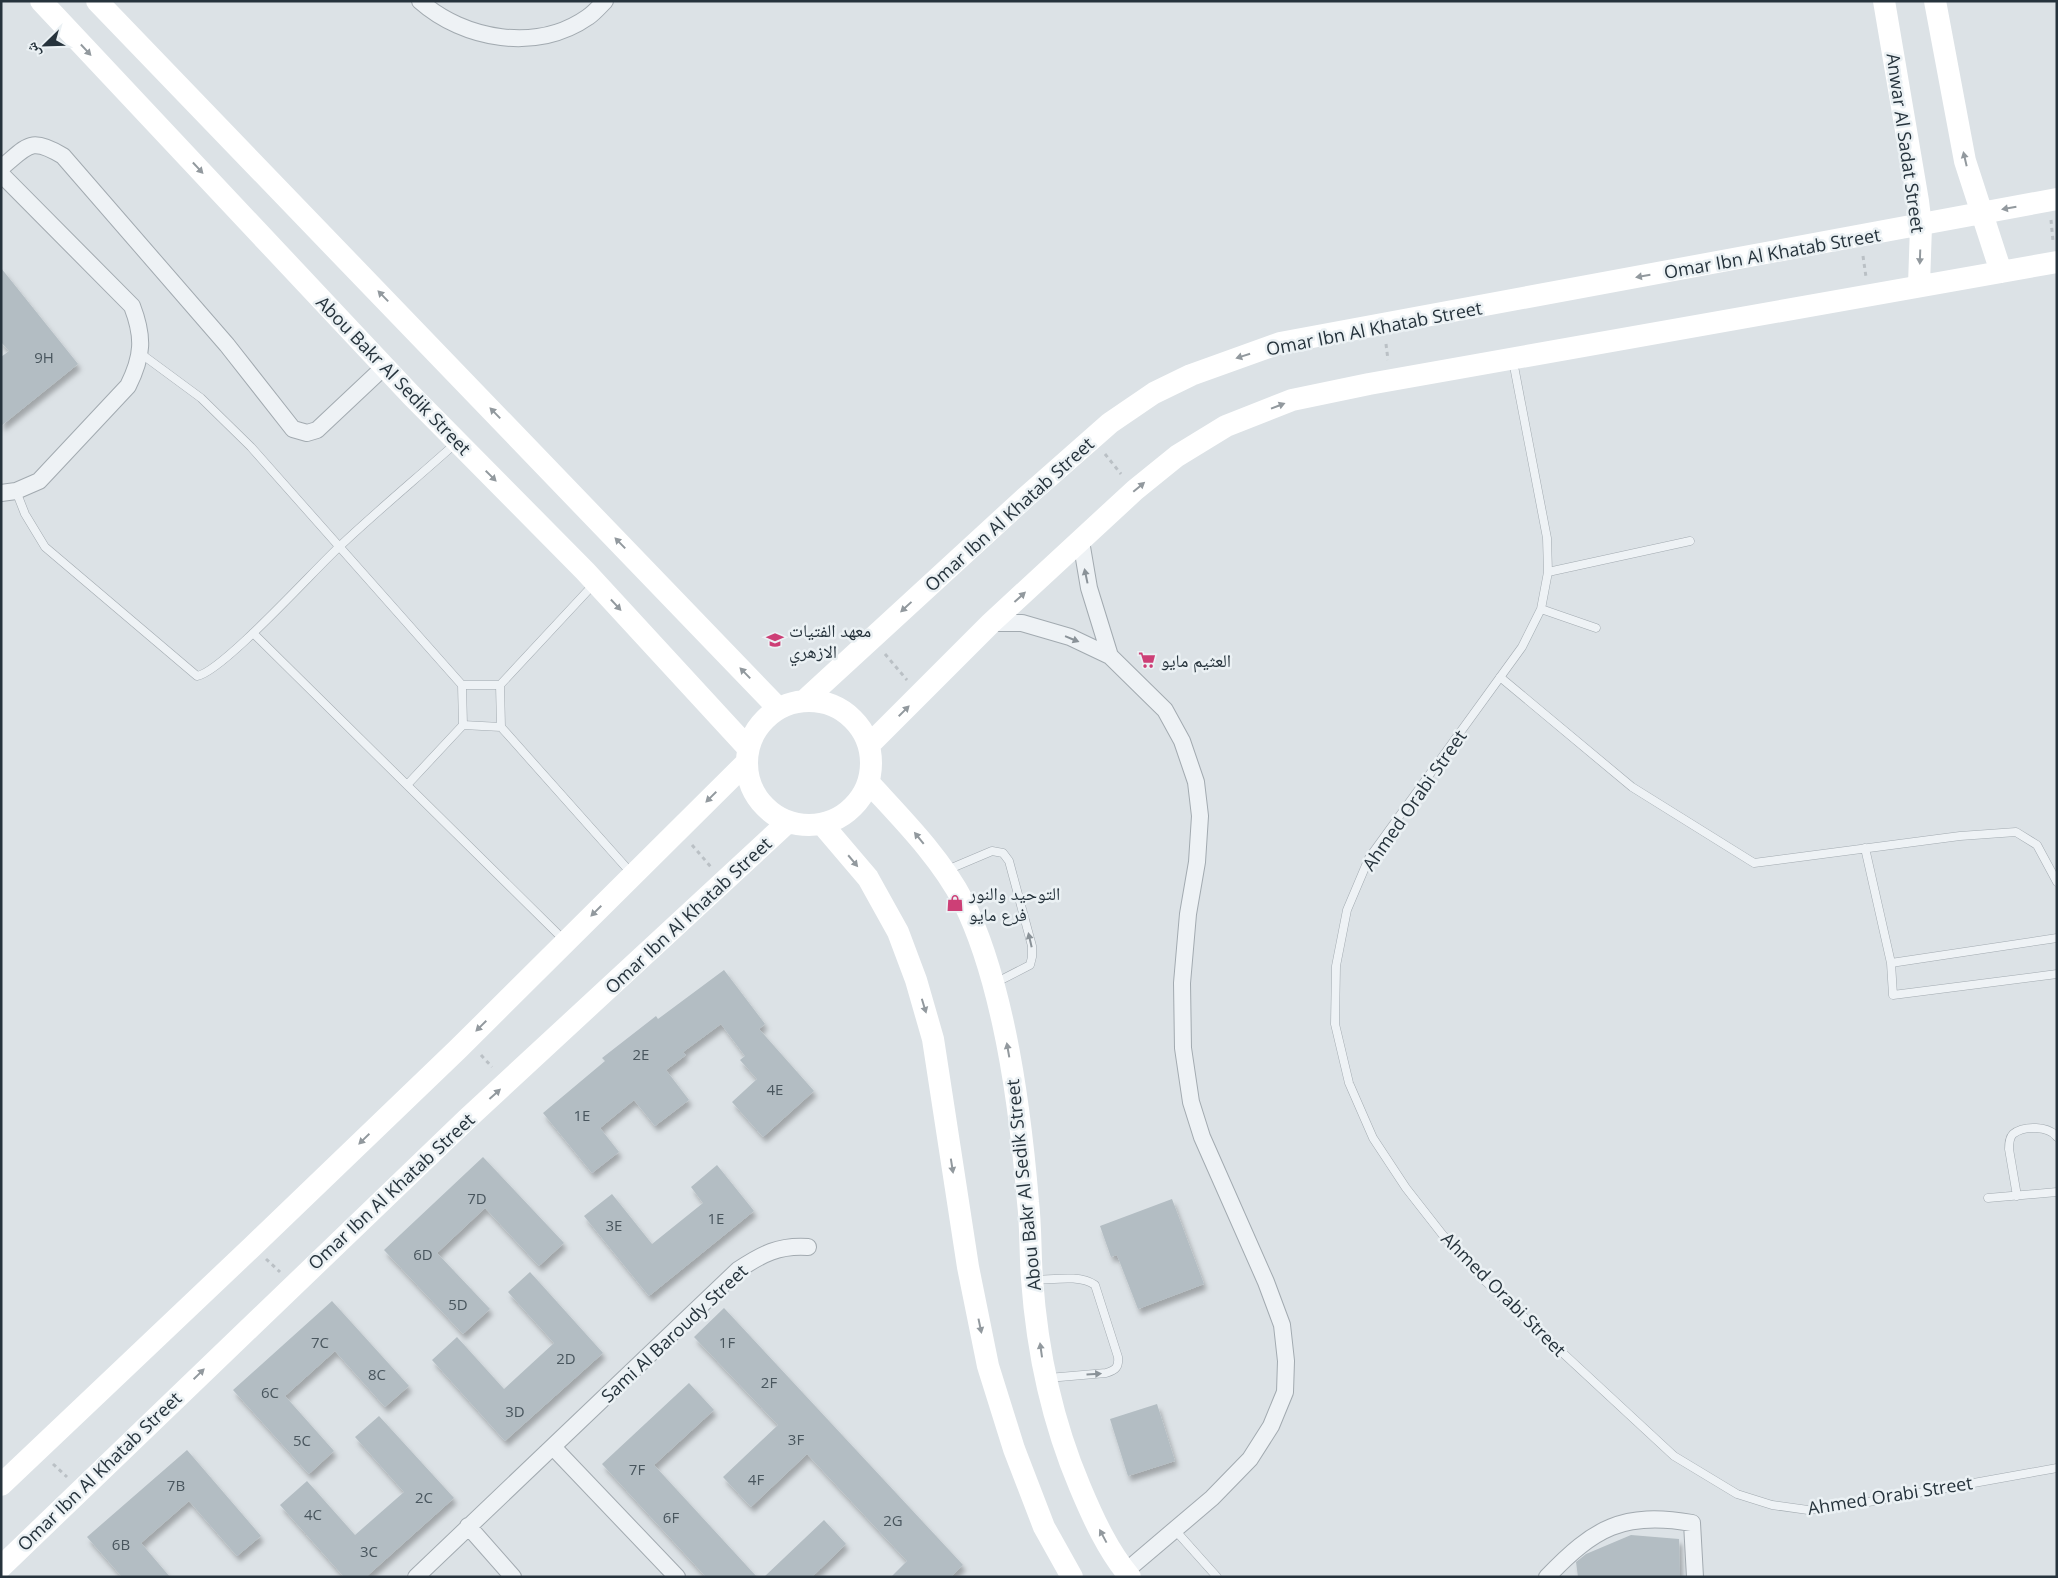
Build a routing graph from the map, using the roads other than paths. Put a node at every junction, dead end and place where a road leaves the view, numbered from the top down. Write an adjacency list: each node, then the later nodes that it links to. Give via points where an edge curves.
1 (41, 1): 17 (street, Abou Bakr Al Sedik Street, one-way to 17)
2 (98, 1): 34 (street, one-way to 2)
3 (420, 1): 4 (street, via 450,23 484,35 520,38 555,32 588,17)
4 (606, 1)
5 (1884, 1): 11 (street, Anwar Al Sadat Street)
6 (1935, 1): 10 (street, one-way to 6, via 1965,161)
7 (1, 168): 17 (street, via 33,145 45,144 63,156 227,346 293,430 307,433 317,430)
8 (1, 174): 15 (street, via 132,306 139,324)
9 (2052, 200): 10 (street, Omar Ibn Al Khatab Street, one-way to 10)
10 (1980, 212): 11 (street, Omar Ibn Al Khatab Street); 13 (street)
11 (1921, 226): 14 (street, Anwar Al Sadat Street, one-way to 14); 33 (street, Omar Ibn Al Khatab Street, one-way to 33, via 1280,343 1191,375 1154,393 1110,423)
12 (2056, 262): 13 (street)
13 (2001, 272): 14 (street)
14 (1919, 285): 16 (street)
15 (140, 353): 19 (street, via 138,367 128,386 39,481); 22 (lane, via 221,417)
16 (1512, 359): 20 (street, one-way to 16, via 1177,456 1226,426 1292,400); 23 (lane, Ahmed Orabi Street, via 1547,538)
17 (384, 366): 18 (street, Abou Bakr Al Sedik Street)
18 (457, 442): 22 (lane); 24 (street, Abou Bakr Al Sedik Street, one-way to 24)
19 (9, 492): 28 (lane, via 45,546 191,674 197,676 208,672)
20 (1081, 541): 26 (street, one-way to 20); 29 (street, one-way to 20, via 1089,588)
21 (1690, 542): 23 (lane)
22 (339, 547): 28 (lane); 31 (lane)
23 (1548, 572): 25 (lane, Ahmed Orabi Street)
24 (595, 582): 32 (lane); 38 (street, Abou Bakr Al Sedik Street, one-way to 38)
25 (1541, 610): 27 (lane); 30 (lane, Ahmed Orabi Street, via 1522,647)
26 (991, 623): 29 (street, one-way to 29, via 1030,625 1070,637); 37 (street, one-way to 26)
27 (1596, 628)
28 (253, 633): 40 (lane)
29 (1110, 656): 63 (street, via 1165,710 1182,741 1196,782 1200,816 1182,983 1182,1048 1191,1102 1220,1180 1282,1325 1286,1361 1285,1392 1271,1426 1250,1459)
30 (1500, 678): 43 (lane, via 1632,787 1754,863); 60 (lane, Ahmed Orabi Street, via 1369,858 1347,910 1336,966 1335,1024 1349,1083 1373,1138 1406,1188 1484,1280 1652,1436 1674,1456 1737,1494 1772,1505 1808,1510)
31 (462, 685): 32 (lane); 35 (lane)
32 (500, 685): 36 (lane)
33 (806, 700): 34 (street); 37 (street, via 835,706 851,716)
34 (778, 708): 38 (street, via 759,725)
35 (463, 725): 36 (lane); 40 (lane)
36 (501, 728): 45 (lane)
37 (869, 745): 39 (street)
38 (747, 755): 41 (street, via 750,784 760,802 776,817); 45 (street, one-way to 45)
39 (870, 784): 42 (street, via 855,805 840,818); 44 (street, Abou Bakr Al Sedik Street, one-way to 39)
40 (407, 785): 48 (lane)
41 (788, 822): 42 (street); 64 (street, Omar Ibn Al Khatab Street, one-way to 41, via 292,1285)
42 (822, 824): 70 (street, one-way to 70, via 868,878 898,932 916,980 933,1039 968,1268 988,1366 1014,1449 1044,1527)
43 (1865, 848): 46 (lane, via 2016,832 2037,845); 49 (lane)
44 (944, 871): 51 (street, Abou Bakr Al Sedik Street, via 963,901); 51 (lane, one-way to 44, via 1030,964 1032,957 1032,946 1009,861 1003,853 992,851)
45 (632, 875): 48 (street, one-way to 48)
46 (2057, 882)
47 (2057, 938): 49 (lane)
48 (565, 942): 61 (street, one-way to 61, via 254,1246)
49 (1891, 962): 50 (lane, via 1893,995)
50 (2057, 974)
51 (993, 984): 57 (street, Abou Bakr Al Sedik Street, one-way to 51, via 1021,1132 1008,1048)
52 (2057, 1137): 54 (lane, via 2044,1128 2013,1134 2009,1149)
53 (2057, 1192): 54 (lane)
54 (2017, 1196): 55 (lane)
55 (1988, 1198)
56 (808, 1247): 59 (street, Sami Al Baroudy Street, via 791,1245 775,1248 738,1270)
57 (1032, 1280): 58 (street, Abou Bakr Al Sedik Street, one-way to 57); 58 (lane, one-way to 57, via 1114,1371 1118,1357 1095,1285 1080,1279)
58 (1046, 1378): 65 (street, Abou Bakr Al Sedik Street, one-way to 58, via 1095,1521 1074,1474 1058,1429)
59 (553, 1447): 62 (street, Sami Al Baroudy Street); 69 (street)
60 (2057, 1468)
61 (1, 1485)
62 (468, 1526): 67 (street, Sami Al Baroudy Street); 68 (street)
63 (1175, 1530): 65 (street); 71 (lane)
64 (1, 1567)
65 (1128, 1574)
66 (1550, 1575): 72 (street, via 1587,1539 1603,1530 1620,1522 1664,1518 1692,1524)
67 (416, 1577)
68 (513, 1577)
69 (677, 1577)
70 (1072, 1577)
71 (1218, 1577)
72 (1694, 1577)

